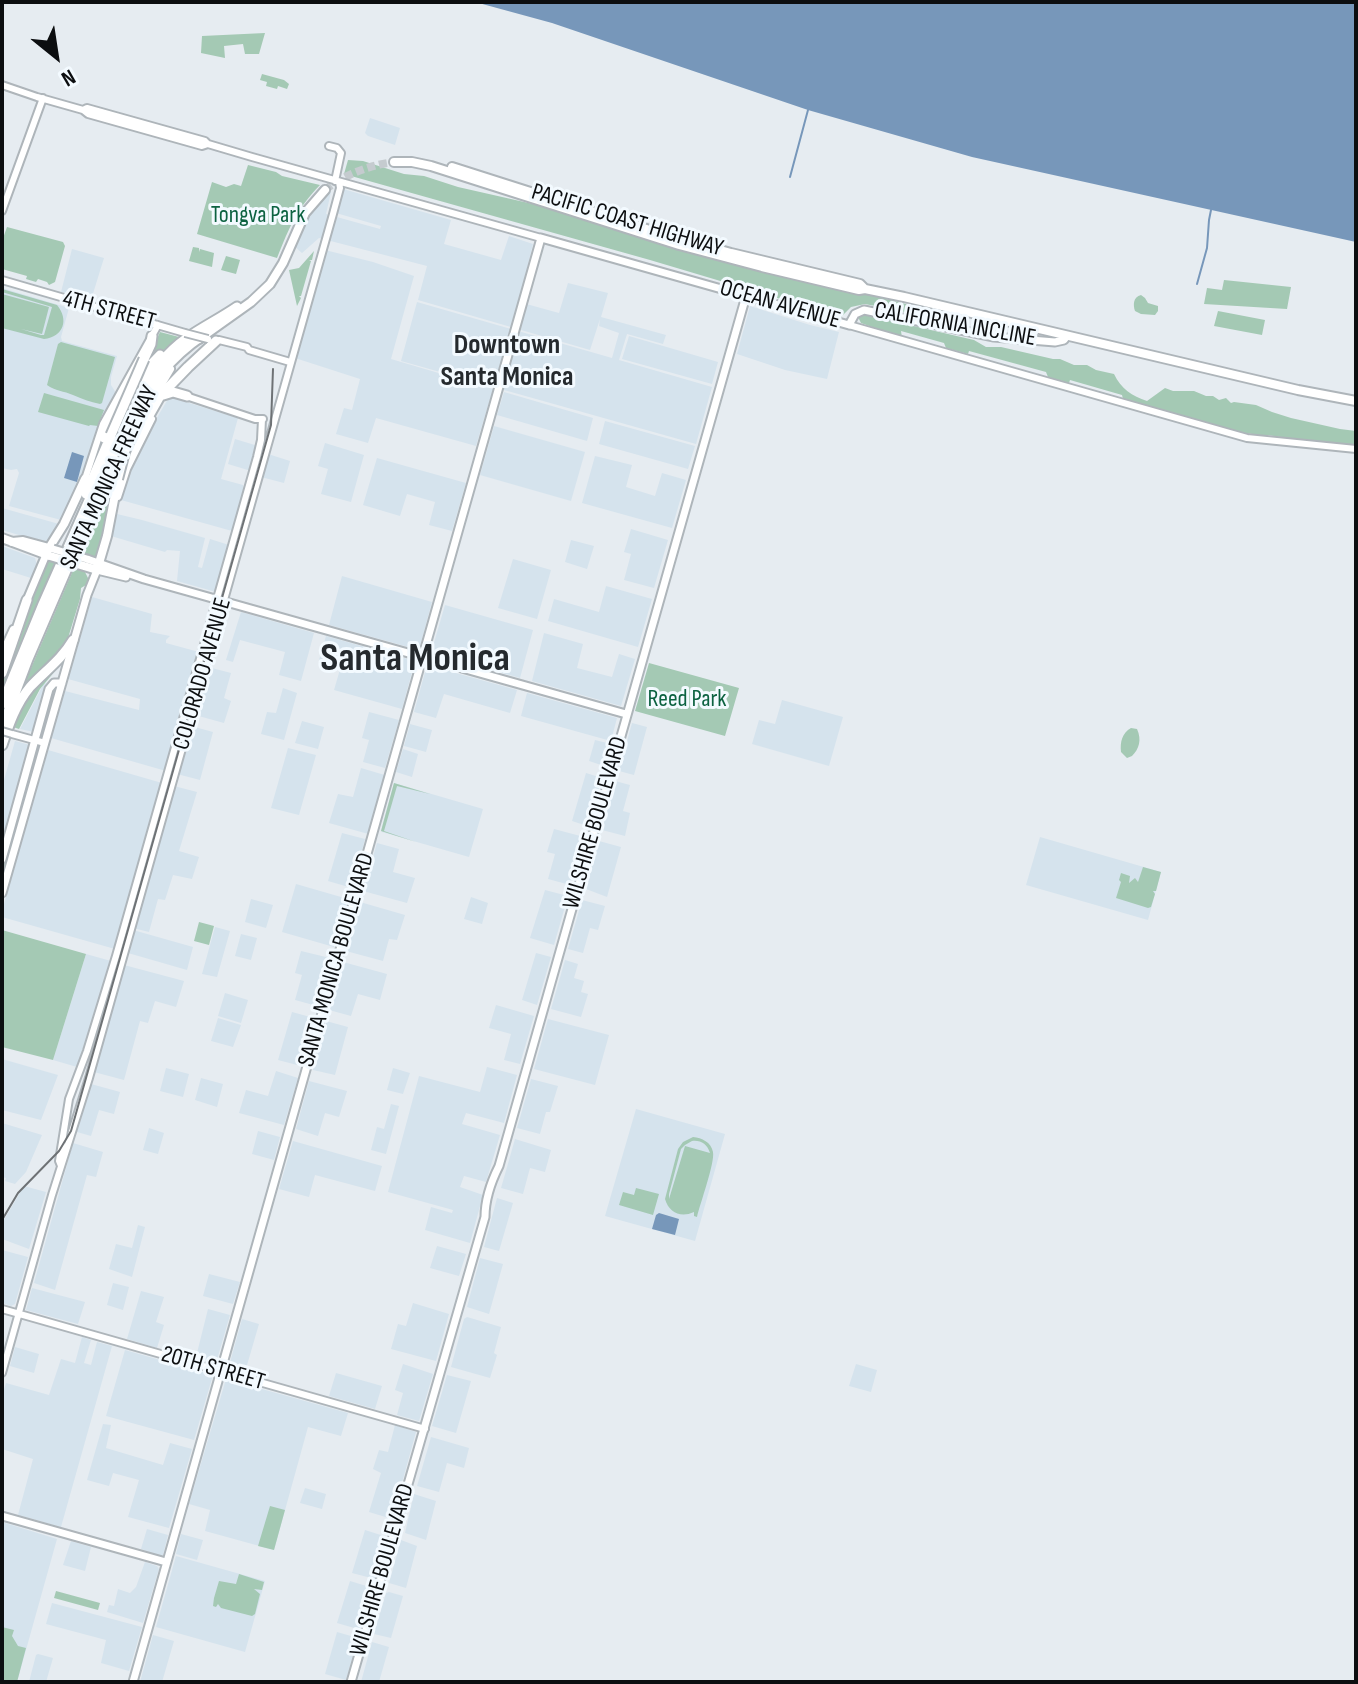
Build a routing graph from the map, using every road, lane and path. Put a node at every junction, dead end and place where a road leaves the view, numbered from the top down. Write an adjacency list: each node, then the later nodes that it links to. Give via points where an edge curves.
1 (2, 83): 2 (main road, OCEAN AVENUE)
2 (43, 98): 5 (main road, OCEAN AVENUE); 6 (main road)
3 (329, 146): 5 (main road, COLORADO AVENUE, via 341,153)
4 (391, 160): 15 (highway, PACIFIC COAST HIGHWAY, via 431,166 679,245)
5 (337, 181): 7 (main road, OCEAN AVENUE); 17 (main road, COLORADO AVENUE, via 340,188)
6 (2, 211)
7 (541, 238): 9 (main road, OCEAN AVENUE); 35 (main road, SANTA MONICA BOULEVARD)
8 (2, 280): 11 (main road, 4TH STREET)
9 (746, 296): 12 (main road, OCEAN AVENUE); 39 (main road, WILSHIRE BOULEVARD)
10 (237, 307): 14 (highway, SANTA MONICA FREEWAY); 16 (highway, SANTA MONICA FREEWAY, via 270,276 301,213 324,189 305,213 270,284)
11 (158, 325): 13 (main road); 14 (main road, 4TH STREET)
12 (849, 325): 15 (main road, CALIFORNIA INCLINE, via 858,311 866,310 994,337 1061,341); 23 (main road, OCEAN AVENUE, via 1247,438)
13 (152, 336): 24 (main road, via 103,424); 32 (highway, bridge)
14 (186, 336): 16 (main road, 4TH STREET, bridge); 24 (highway, via 160,355 127,393); 32 (highway, SANTA MONICA FREEWAY, via 133,401)
15 (1067, 336): 20 (highway, PACIFIC COAST HIGHWAY)
16 (209, 339): 17 (main road, 4TH STREET); 18 (highway); 25 (highway, SANTA MONICA FREEWAY, via 173,359 147,390); 26 (highway, bridge, via 172,365 134,430)
17 (290, 362): 22 (main road, COLORADO AVENUE)
18 (160, 396): 19 (highway); 25 (highway)
19 (187, 396): 21 (main road); 26 (main road, via 167,396 154,415 123,479)
20 (1356, 401)
21 (262, 419): 22 (main road); 31 (main road, COLORADO AVENUE, via 260,447)
22 (274, 422): 31 (main road, COLORADO AVENUE)
23 (1356, 449)
24 (85, 479): 28 (highway)
25 (87, 523): 40 (highway, SANTA MONICA FREEWAY)
26 (107, 536): 29 (highway)
27 (2, 538): 28 (highway)
28 (49, 552): 29 (highway, bridge); 30 (main road)
29 (98, 566): 31 (main road); 33 (main road)
30 (27, 600): 34 (main road); 36 (highway)
31 (220, 600): 35 (main road); 46 (main road, COLORADO AVENUE); 46 (main road, COLORADO AVENUE, via 108,984 69,1099)
32 (43, 604): 38 (highway, SANTA MONICA FREEWAY)
33 (73, 640): 37 (main road); 43 (highway, via 23,697)
34 (2, 653)
35 (422, 657): 39 (main road); 49 (main road, SANTA MONICA BOULEVARD)
36 (2, 673)
37 (62, 683): 41 (main road, via 49,689); 42 (main road)
38 (2, 704)
39 (626, 714): 51 (main road, WILSHIRE BOULEVARD)
40 (2, 729): 41 (main road, bridge)
41 (35, 741): 42 (main road); 44 (main road)
42 (45, 743): 45 (main road)
43 (2, 745)
44 (2, 859)
45 (2, 893)
46 (61, 1166): 48 (main road, COLORADO AVENUE)
47 (2, 1309): 48 (main road, 20TH STREET)
48 (18, 1314): 49 (main road, 20TH STREET); 50 (main road, COLORADO AVENUE)
49 (220, 1371): 51 (main road, 20TH STREET); 53 (main road, SANTA MONICA BOULEVARD)
50 (2, 1373)
51 (425, 1429): 55 (main road, WILSHIRE BOULEVARD)
52 (2, 1516): 53 (main road)
53 (166, 1562): 54 (main road, SANTA MONICA BOULEVARD)
54 (133, 1682)
55 (353, 1682)

